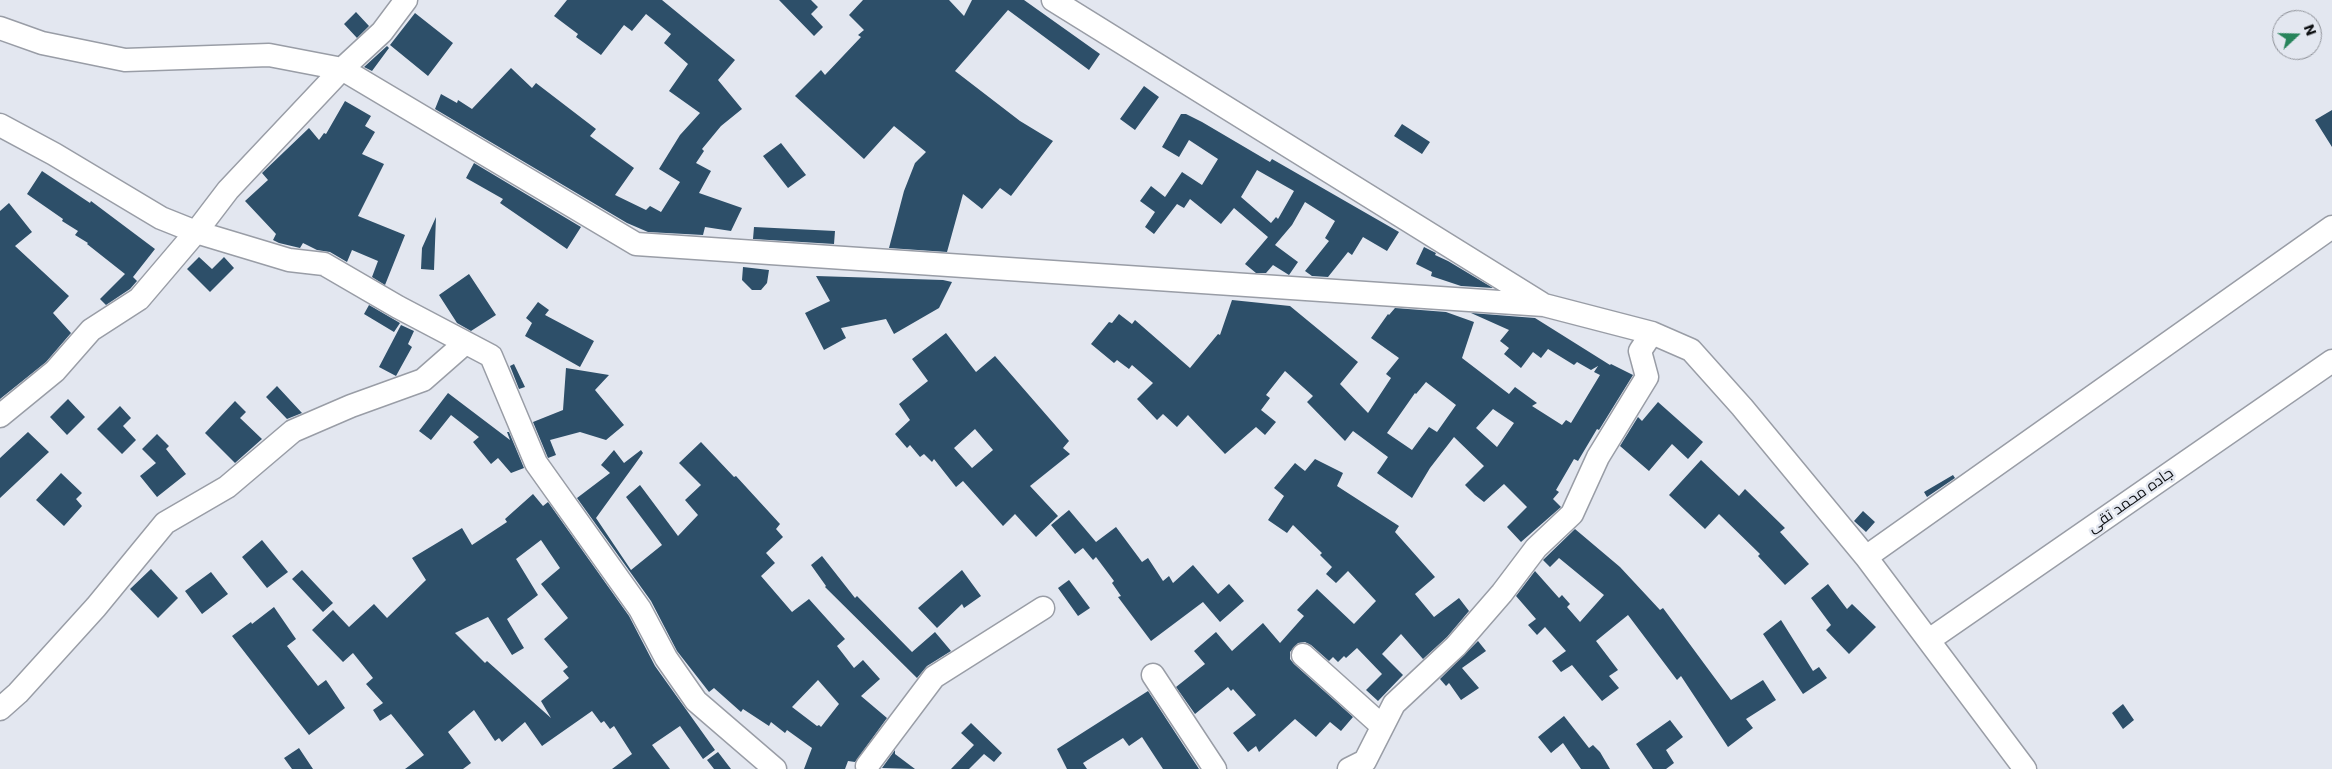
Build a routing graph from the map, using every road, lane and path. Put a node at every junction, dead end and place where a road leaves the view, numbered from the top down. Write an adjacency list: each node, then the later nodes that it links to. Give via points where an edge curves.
1 (406, 0): 4 (street, via 382,32)
2 (1053, 0): 8 (street)
3 (0, 28): 4 (street, via 42,43 125,60 269,55)
4 (342, 69): 7 (street, via 228,190); 8 (street, via 636,244)
5 (0, 125): 7 (street, via 161,218)
6 (2332, 226): 13 (street)
7 (196, 232): 10 (street, via 289,260 324,264); 12 (street, via 139,298 91,330 55,371)
8 (1544, 305): 9 (street)
9 (1652, 333): 13 (street, via 1691,350); 19 (street, via 1640,351 1647,377 1598,457 1572,514 1536,548 1456,646 1394,704)
10 (464, 344): 18 (street, via 423,380 293,431 227,487 165,523 96,607); 21 (street, via 491,356 536,463 640,609 666,658 696,701)
11 (2332, 361): 15 (street, جاده محمد تقی)
12 (0, 416)
13 (1866, 557): 15 (street)
14 (1043, 608): 20 (street, via 934,677)
15 (1929, 640): 24 (street)
16 (1303, 655): 19 (street)
17 (1153, 675): 22 (street)
18 (0, 709)
19 (1382, 726): 23 (street, via 1366,761)
20 (866, 768)
21 (775, 769)
22 (1215, 769)
23 (1349, 769)
24 (2026, 769)

